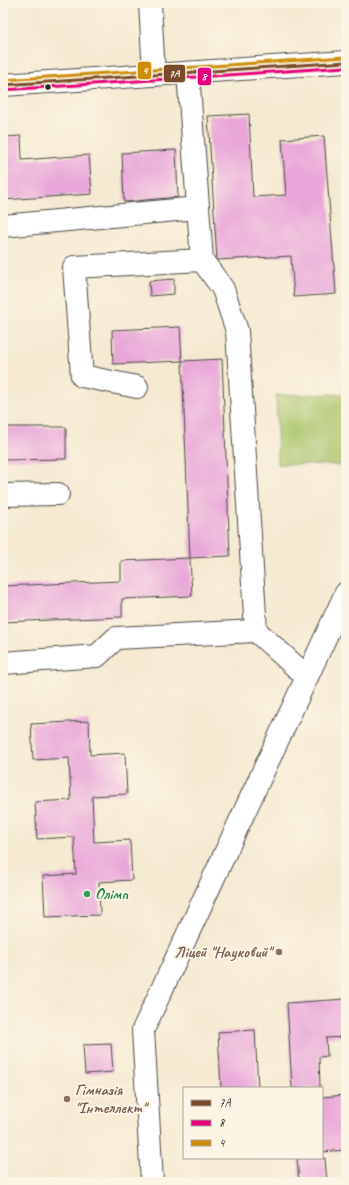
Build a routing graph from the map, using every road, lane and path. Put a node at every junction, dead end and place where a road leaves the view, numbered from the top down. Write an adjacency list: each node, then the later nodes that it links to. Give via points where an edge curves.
1 (150, 3): 4 (street)
2 (346, 62): 3 (street)
3 (188, 73): 4 (street); 6 (street)
4 (154, 75): 5 (street)
5 (3, 85)
6 (198, 208): 7 (street); 8 (street)
7 (3, 226)
8 (202, 260): 9 (street, via 74,267 82,376); 13 (street, via 223,289 237,331)
9 (137, 387)
10 (58, 494): 11 (street)
11 (3, 495)
12 (346, 593): 15 (street)
13 (256, 631): 14 (street, via 116,638 97,656); 15 (street)
14 (3, 663)
15 (307, 677): 16 (street, via 143,1030)
16 (152, 1182)

